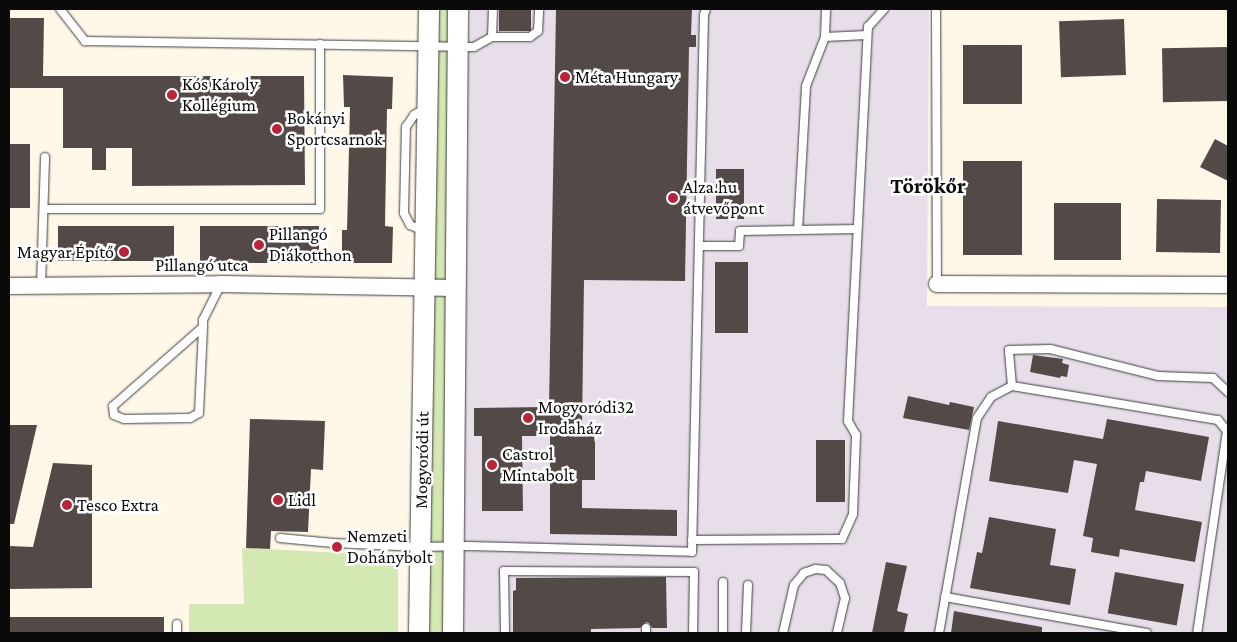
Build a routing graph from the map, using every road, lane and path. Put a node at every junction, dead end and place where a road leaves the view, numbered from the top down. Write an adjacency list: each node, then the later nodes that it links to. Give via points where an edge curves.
1 (60, 9): 13 (lane, via 85,41)
2 (429, 9): 14 (street, Mogyoródi út)
3 (458, 9): 15 (street, Mogyoródi út)
4 (493, 9): 11 (lane)
5 (539, 9): 11 (lane, via 538,31 530,37)
6 (706, 9): 20 (lane)
7 (826, 9): 12 (lane)
8 (884, 9): 10 (lane, via 868,27)
9 (936, 9): 22 (lane)
10 (867, 35): 12 (lane); 18 (lane)
11 (492, 37): 15 (lane, via 474,47)
12 (825, 37): 19 (lane, via 806,86)
13 (320, 44): 14 (lane); 17 (lane, via 320,209)
14 (428, 46): 15 (lane); 26 (street, Mogyoródi út)
15 (458, 47): 27 (street, Mogyoródi út)
16 (46, 157): 17 (lane)
17 (44, 209): 25 (lane)
18 (858, 229): 19 (lane); 33 (lane, via 848,422 856,434 853,514 842,539)
19 (798, 230): 20 (lane, via 740,230 739,246)
20 (699, 246): 33 (lane)
21 (221, 284): 25 (street, Pillangó utca); 26 (street, Pillangó utca); 28 (lane, via 203,320)
22 (937, 284): 23 (street)
23 (1228, 285)
24 (9, 286): 25 (street, Pillangó utca)
25 (41, 286)
26 (425, 286): 27 (street); 34 (street, Mogyoródi út)
27 (456, 288): 35 (street, Mogyoródi út)
28 (203, 327): 28 (lane, via 199,413 190,418 124,418 114,415 113,406)
29 (1012, 386): 30 (lane, via 1009,350 1050,349 1158,376 1213,378); 31 (lane, via 1218,420); 38 (lane, via 991,397 977,418)
30 (1228, 392)
31 (1228, 429): 51 (lane)
32 (280, 538): 34 (lane)
33 (692, 540): 35 (lane, via 692,552)
34 (420, 547): 35 (lane); 41 (street, Mogyoródi út)
35 (454, 547): 42 (street, Mogyoródi út)
36 (724, 582): 45 (lane)
37 (748, 585): 46 (lane)
38 (946, 597): 49 (lane); 50 (lane)
39 (177, 624): 40 (lane)
40 (178, 633)
41 (419, 633)
42 (453, 633)
43 (505, 633): 44 (lane, via 504,571 694,572)
44 (693, 633)
45 (723, 633)
46 (746, 633)
47 (783, 633): 48 (lane, via 794,585 804,573 815,569 826,570 840,583 845,598)
48 (837, 633)
49 (939, 633)
50 (1147, 633)
51 (1197, 633)

